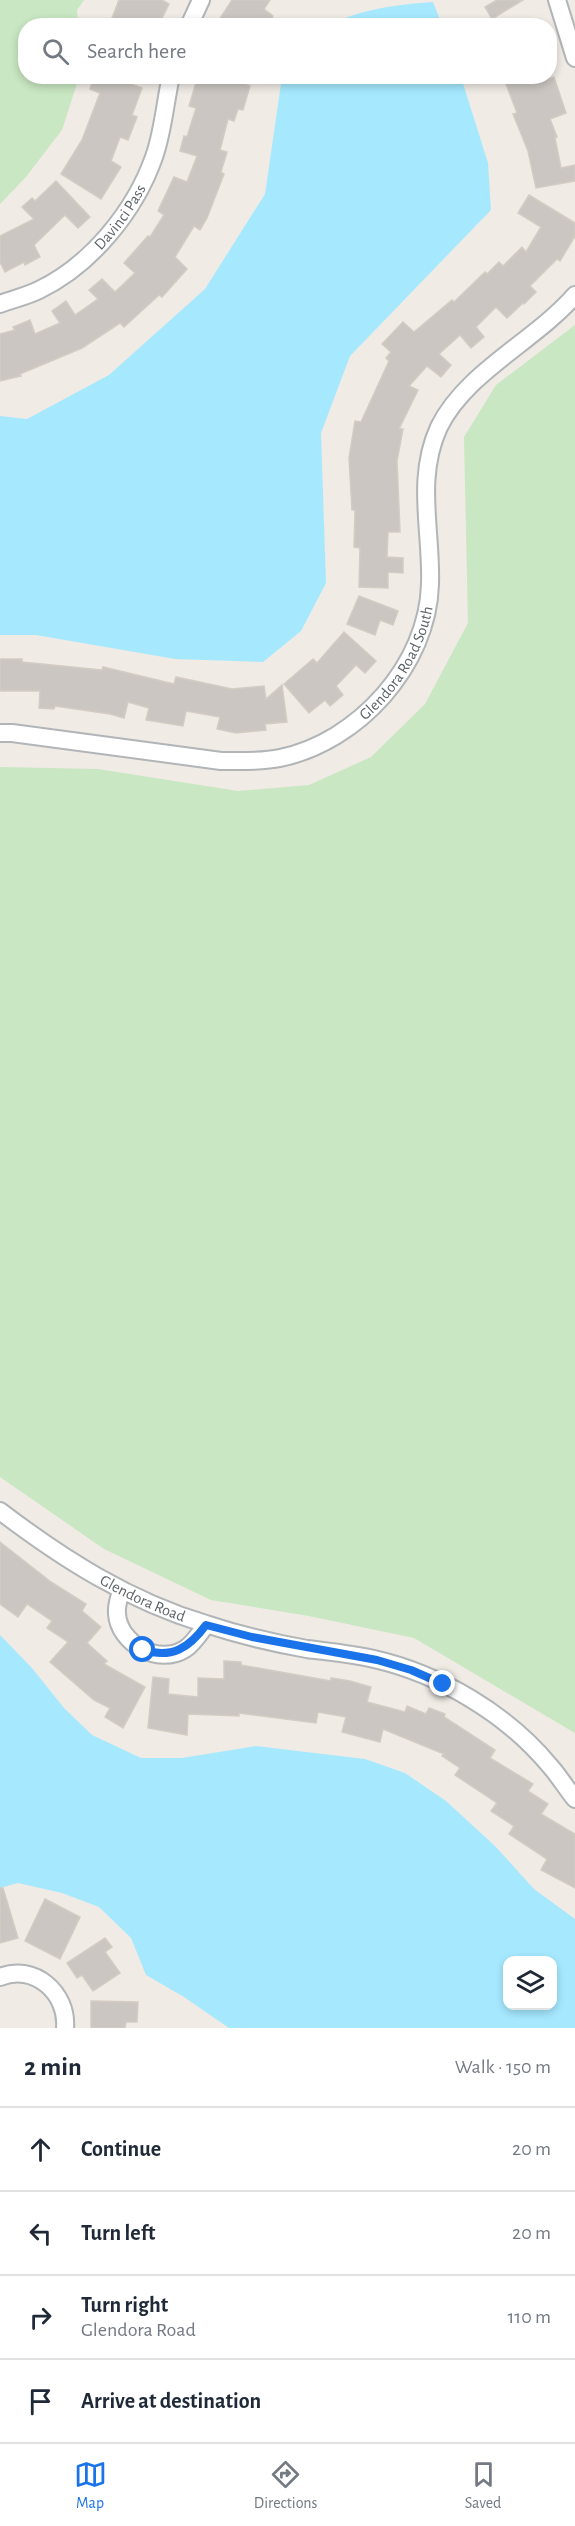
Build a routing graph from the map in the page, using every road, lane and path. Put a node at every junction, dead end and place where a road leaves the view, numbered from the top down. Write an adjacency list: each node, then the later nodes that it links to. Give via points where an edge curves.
1 (201, 0): 3 (street)
2 (557, 0): 4 (street)
3 (193, 18)
4 (575, 58)
5 (169, 84): 7 (street, Davinci Pass, via 154,156 136,199 78,264 40,290)
6 (575, 295): 8 (street, Glendora Road South, via 470,386 452,405 439,428 429,456 424,492 430,585 425,621 402,672 360,719 304,751 248,761 221,761)
7 (0, 304)
8 (0, 733)
9 (0, 1511): 10 (street, Glendora Road, via 70,1561)
10 (121, 1591): 11 (street, Glendora Road); 11 (street, via 117,1614 120,1626 143,1650 164,1654 184,1649)
11 (206, 1625): 12 (street, Glendora Road, via 263,1640 377,1660 443,1684 507,1725 551,1766)
12 (575, 1799)
13 (0, 1977): 14 (street, via 21,1972 47,1984 63,2007)
14 (65, 2028)

